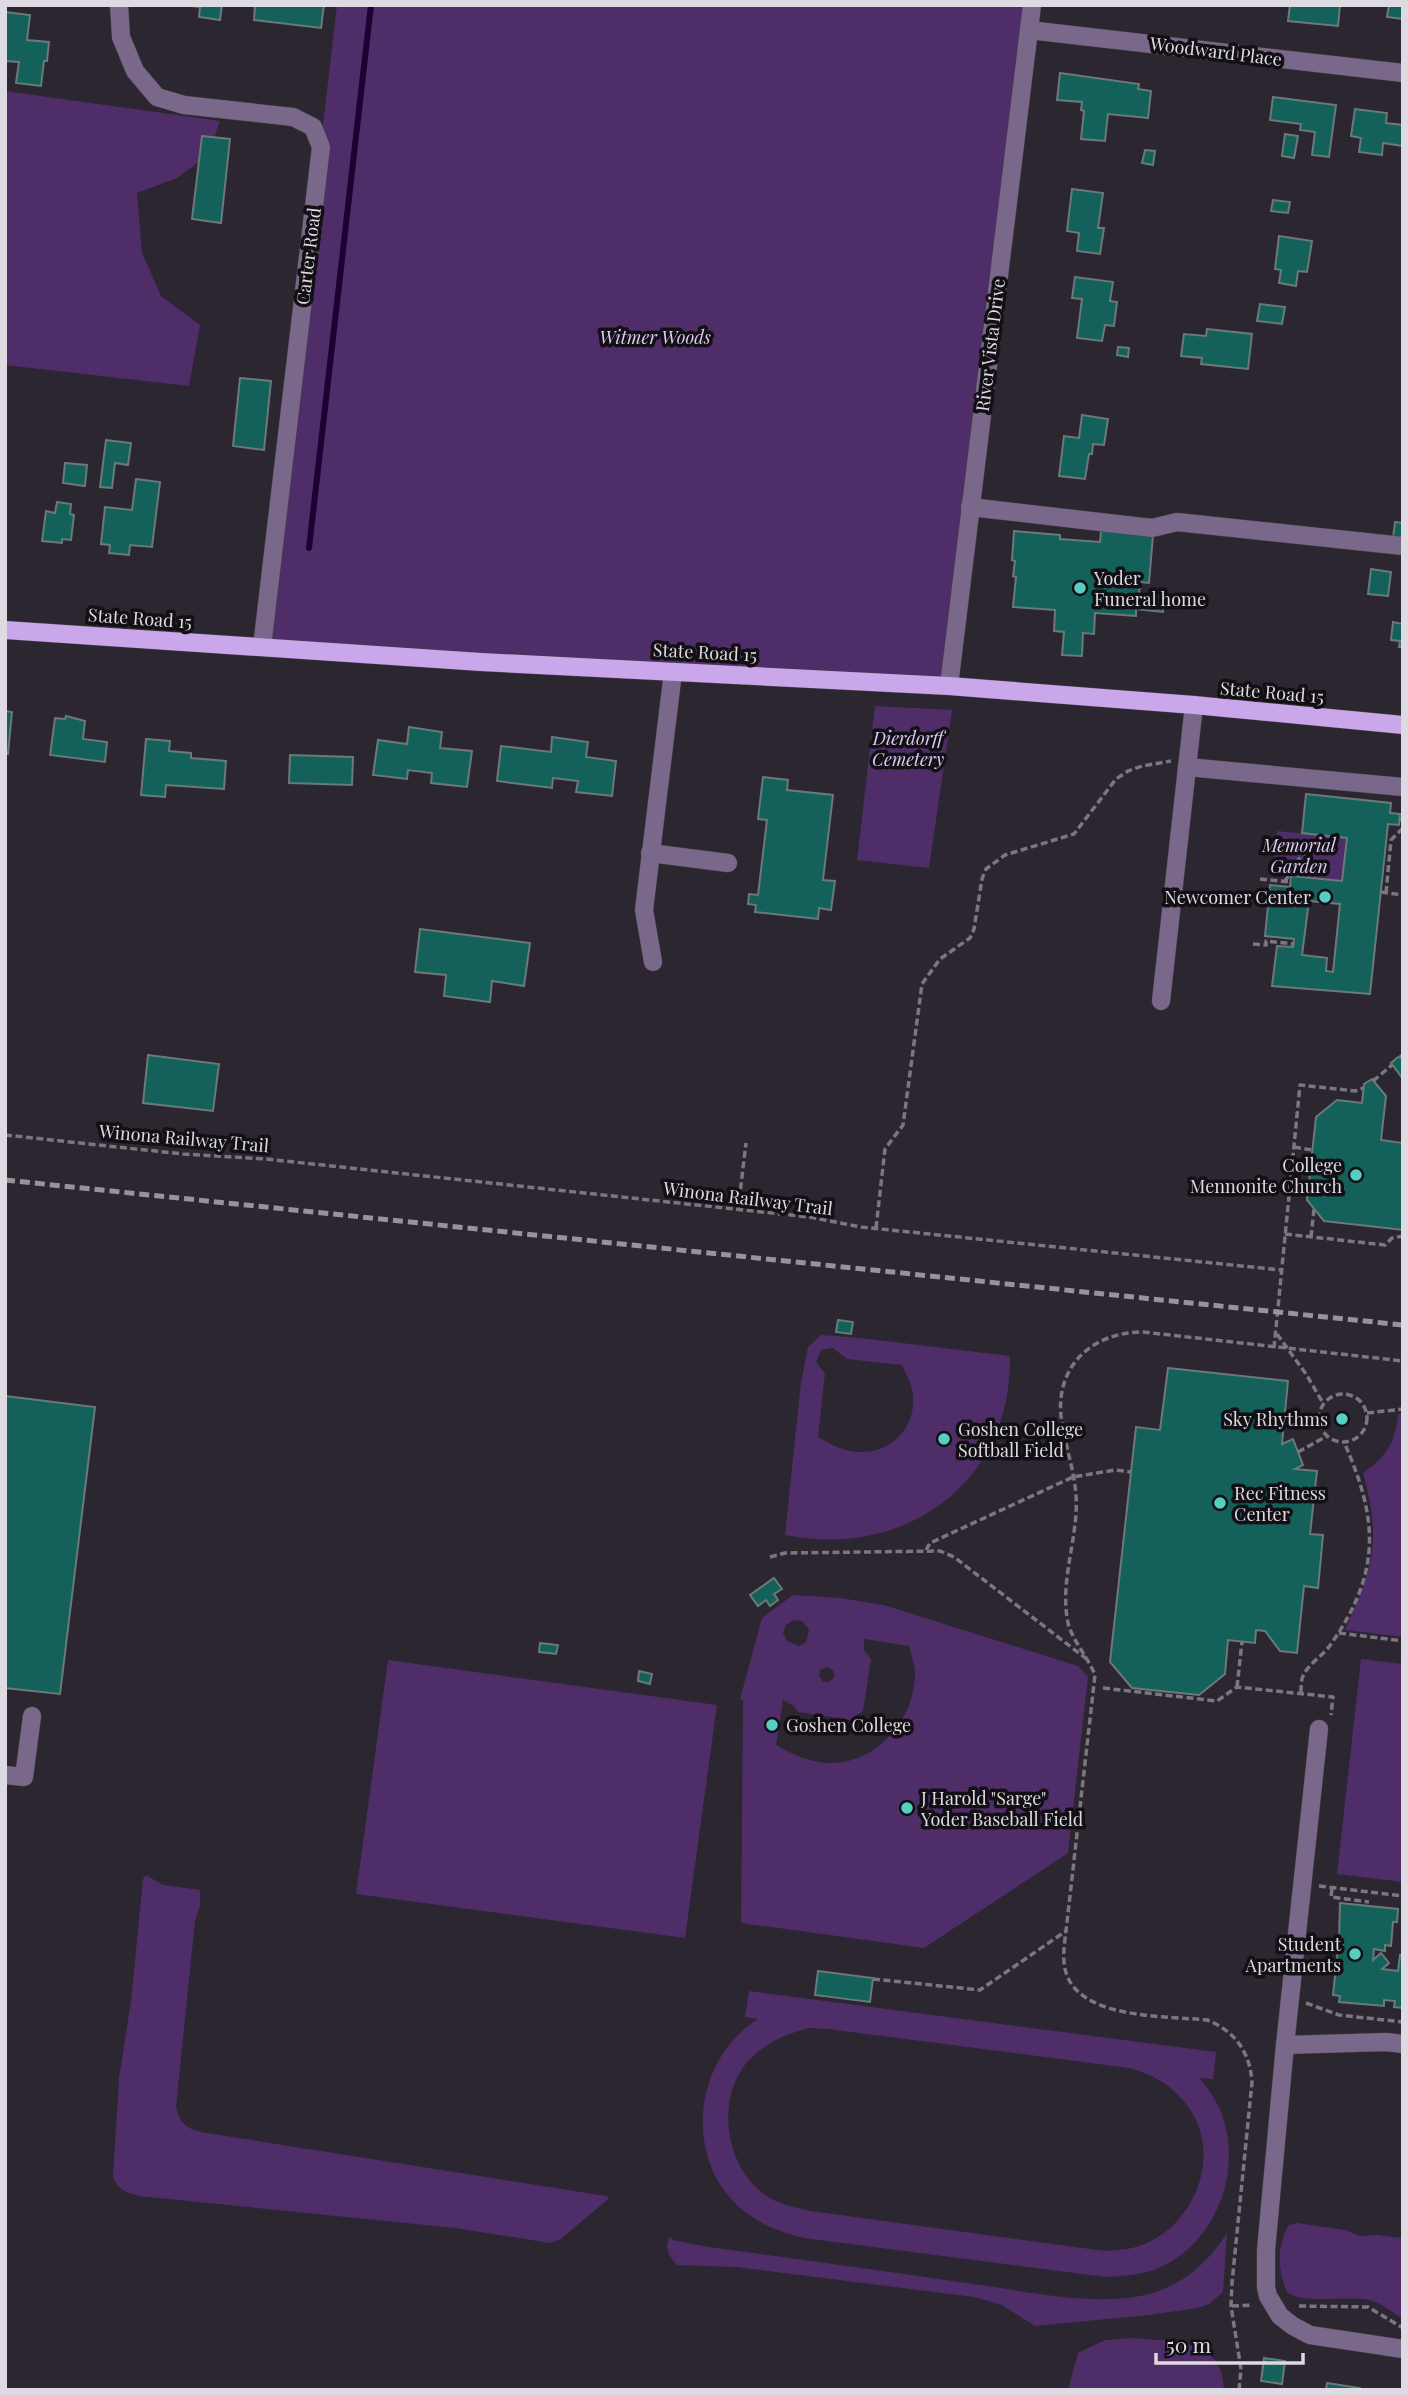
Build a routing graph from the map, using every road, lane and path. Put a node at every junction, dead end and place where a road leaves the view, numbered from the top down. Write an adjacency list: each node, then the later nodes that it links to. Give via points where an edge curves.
1 (119, 5): 8 (street, Carter Road, via 121,37 135,71 157,97 184,105 293,117 313,127 321,147)
2 (1031, 5): 3 (street, River Vista Drive)
3 (1028, 30): 4 (street, Woodward Place); 5 (street, River Vista Drive)
4 (1403, 73)
5 (970, 507): 6 (street, via 1152,528 1177,522); 10 (street, River Vista Drive)
6 (1403, 546)
7 (5, 630): 8 (main road, State Road 15)
8 (262, 647): 9 (main road, State Road 15)
9 (673, 672): 10 (main road, State Road 15); 17 (street)
10 (949, 686): 11 (main road, State Road 15)
11 (1194, 705): 12 (main road, State Road 15); 13 (street)
12 (1403, 725)
13 (1187, 763): 14 (street); 24 (street); 34 (path, via 1155,763 1128,771 1116,779 1074,834 1005,855 986,869 970,938 940,959 922,984 903,1125 885,1149)
14 (1403, 787)
15 (1403, 828): 20 (path, via 1391,840 1383,892)
16 (1328, 836): 19 (path, via 1294,865 1288,882)
17 (650, 853): 18 (street); 23 (street, via 644,911)
18 (727, 863)
19 (1260, 878)
20 (1403, 895)
21 (1253, 944): 22 (path)
22 (1294, 944)
23 (653, 962)
24 (1161, 1001)
25 (1392, 1065): 26 (path)
26 (1373, 1081)
27 (1364, 1088): 30 (path, via 1300,1086)
28 (5, 1135): 33 (path, Winona Railway Trail)
29 (746, 1143): 33 (path)
30 (1294, 1147): 31 (path); 35 (path)
31 (1312, 1150)
32 (1314, 1209): 37 (path)
33 (738, 1210): 34 (path, Winona Railway Trail)
34 (876, 1228): 38 (path, Winona Railway Trail)
35 (1285, 1234): 37 (path); 38 (path)
36 (1403, 1236): 37 (path, via 1385,1245)
37 (1311, 1237)
38 (1282, 1270): 39 (path)
39 (1275, 1332): 40 (path); 41 (path)
40 (1274, 1348): 41 (path); 50 (path, via 1143,1332 1098,1342 1074,1363 1062,1391 1061,1417)
41 (1287, 1349): 42 (path); 43 (path)
42 (1403, 1361)
43 (1324, 1404): 45 (path, via 1344,1394 1359,1400); 46 (path, via 1319,1418)
44 (1403, 1409): 45 (path)
45 (1367, 1413): 47 (path, via 1364,1429)
46 (1328, 1436): 47 (path); 48 (path)
47 (1344, 1442): 53 (path, via 1364,1494 1371,1541 1363,1579)
48 (1298, 1452)
49 (1131, 1472): 50 (path)
50 (1073, 1477): 51 (path, via 930,1543); 56 (path, via 1076,1496 1068,1623)
51 (926, 1550): 52 (path); 56 (path, via 954,1557)
52 (770, 1557)
53 (1338, 1633): 54 (path); 59 (path, via 1303,1676)
54 (1403, 1641)
55 (1242, 1642): 57 (path)
56 (1090, 1661): 67 (path, via 1094,1685)
57 (1237, 1686): 58 (path, via 1217,1701); 59 (path)
58 (1103, 1688)
59 (1301, 1693): 61 (path, via 1333,1697)
60 (32, 1716): 62 (street, via 24,1777)
61 (1325, 1727): 63 (street)
62 (5, 1775)
63 (1303, 1884): 64 (path); 69 (street)
64 (1332, 1888): 65 (path); 65 (path, via 1331,1897 1369,1904)
65 (1370, 1893): 66 (path)
66 (1403, 1896)
67 (1066, 1931): 68 (path, via 975,1991); 74 (path, via 1064,1960 1077,1992 1104,2008 1213,2023 1233,2035 1247,2057 1252,2082)
68 (873, 1979)
69 (1290, 2002): 70 (path, via 1339,2015); 72 (street)
70 (1403, 2022)
71 (1403, 2044): 72 (street)
72 (1285, 2045): 73 (street, via 1265,2272)
73 (1273, 2305): 74 (path); 75 (path, via 1368,2307); 76 (street, via 1286,2321 1310,2335)
74 (1231, 2306): 77 (path, via 1241,2369)
75 (1403, 2328)
76 (1403, 2349)
77 (1239, 2390)

